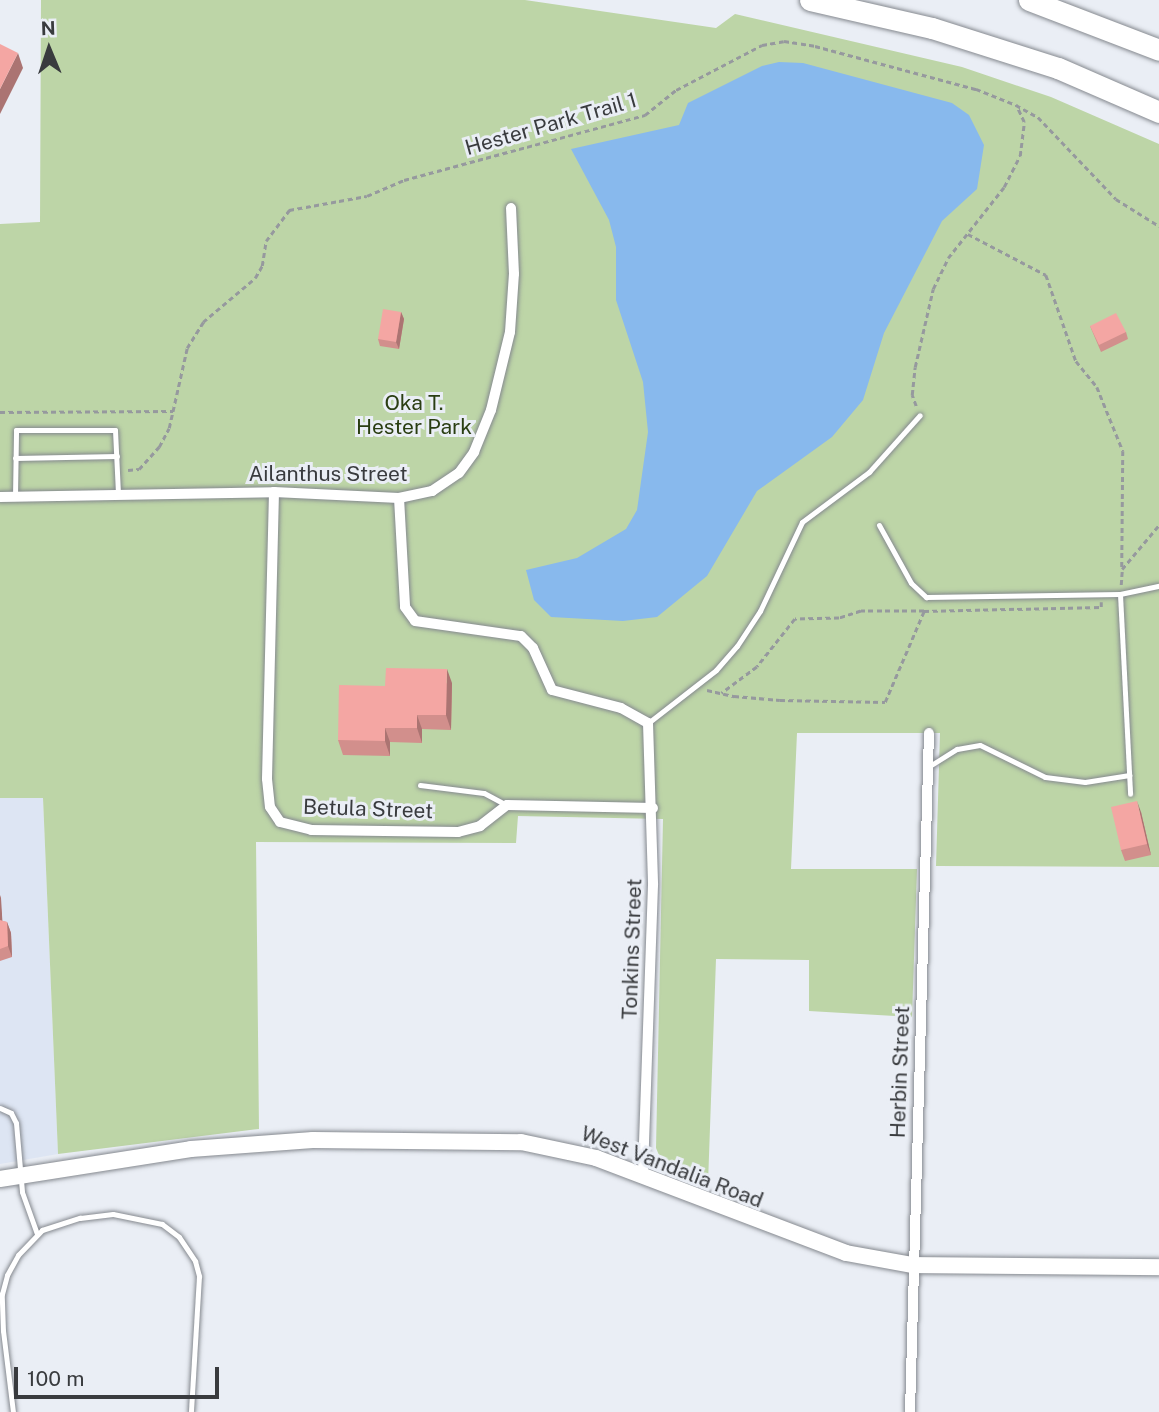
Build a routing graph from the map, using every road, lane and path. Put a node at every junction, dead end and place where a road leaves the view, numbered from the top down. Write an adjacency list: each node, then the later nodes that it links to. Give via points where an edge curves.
1 (810, 0): 5 (highway, via 932,29 1058,68)
2 (1029, 0): 3 (highway)
3 (1159, 50)
4 (1016, 106): 7 (path, Hester Park Trail 1, via 1038,117 1116,199); 8 (path, via 1024,122 1020,156); 9 (path, Hester Park Trail 1, via 976,89 784,41 732,57 676,90 645,116 404,180 368,196 289,210 266,241 255,278 222,302 187,348)
5 (1159, 112)
6 (511, 208): 19 (street, Ailanthus Street, via 514,274 510,332 484,430 459,473 432,491)
7 (1159, 226)
8 (968, 234): 11 (path, via 948,258 920,331 912,396); 22 (path, via 1046,275 1076,361 1097,387 1123,451)
9 (173, 411): 10 (path); 14 (path, Hester Park Trail 1, via 159,447 139,469)
10 (0, 412)
11 (920, 415): 27 (lane, via 869,472 802,522 752,623 716,670)
12 (117, 456): 13 (lane); 13 (lane, via 115,430 16,430); 16 (lane)
13 (15, 458): 18 (lane)
14 (128, 470)
15 (274, 492): 16 (street, Ailanthus Street); 19 (street, Ailanthus Street); 35 (street, Betula Street, via 267,779 270,807 280,822 311,830 458,832 480,826)
16 (118, 495): 18 (street, Ailanthus Street)
17 (0, 497): 18 (street, Ailanthus Street)
18 (15, 497)
19 (399, 498): 29 (street, via 405,607 415,621 522,636 533,648 552,691 621,708)
20 (879, 525): 24 (lane, via 911,583 926,597)
21 (1159, 525): 22 (path)
22 (1122, 569): 25 (path)
23 (1159, 586): 25 (lane)
24 (1101, 594): 25 (lane); 26 (path, via 1101,607)
25 (1120, 594): 32 (lane)
26 (924, 611): 28 (path, via 861,611 839,618 795,619 757,667); 28 (path, via 885,702)
27 (693, 688): 28 (path); 29 (lane)
28 (722, 693)
29 (648, 723): 36 (street, Tonkins Street)
30 (929, 733): 31 (street, Herbin Street)
31 (928, 767): 32 (lane, via 957,750 980,745 1045,777 1085,782); 42 (street, Herbin Street)
32 (1129, 775): 34 (lane)
33 (420, 785): 35 (lane, via 484,793)
34 (1130, 794)
35 (507, 805): 36 (street)
36 (653, 808): 39 (street, Tonkins Street)
37 (0, 1108): 38 (lane, via 11,1113 16,1123)
38 (21, 1176): 39 (street, West Vandalia Road, via 191,1149 313,1140 439,1139 562,1147); 40 (street, West Vandalia Road); 41 (lane, via 24,1202)
39 (643, 1177): 42 (street, West Vandalia Road, via 846,1253)
40 (0, 1179)
41 (37, 1234): 44 (lane, via 18,1255 2,1294); 45 (lane, via 80,1218 113,1214 162,1224 179,1237 199,1276)
42 (913, 1265): 43 (street, West Vandalia Road); 46 (street, Herbin Street)
43 (1159, 1267)
44 (13, 1412)
45 (191, 1412)
46 (910, 1412)

